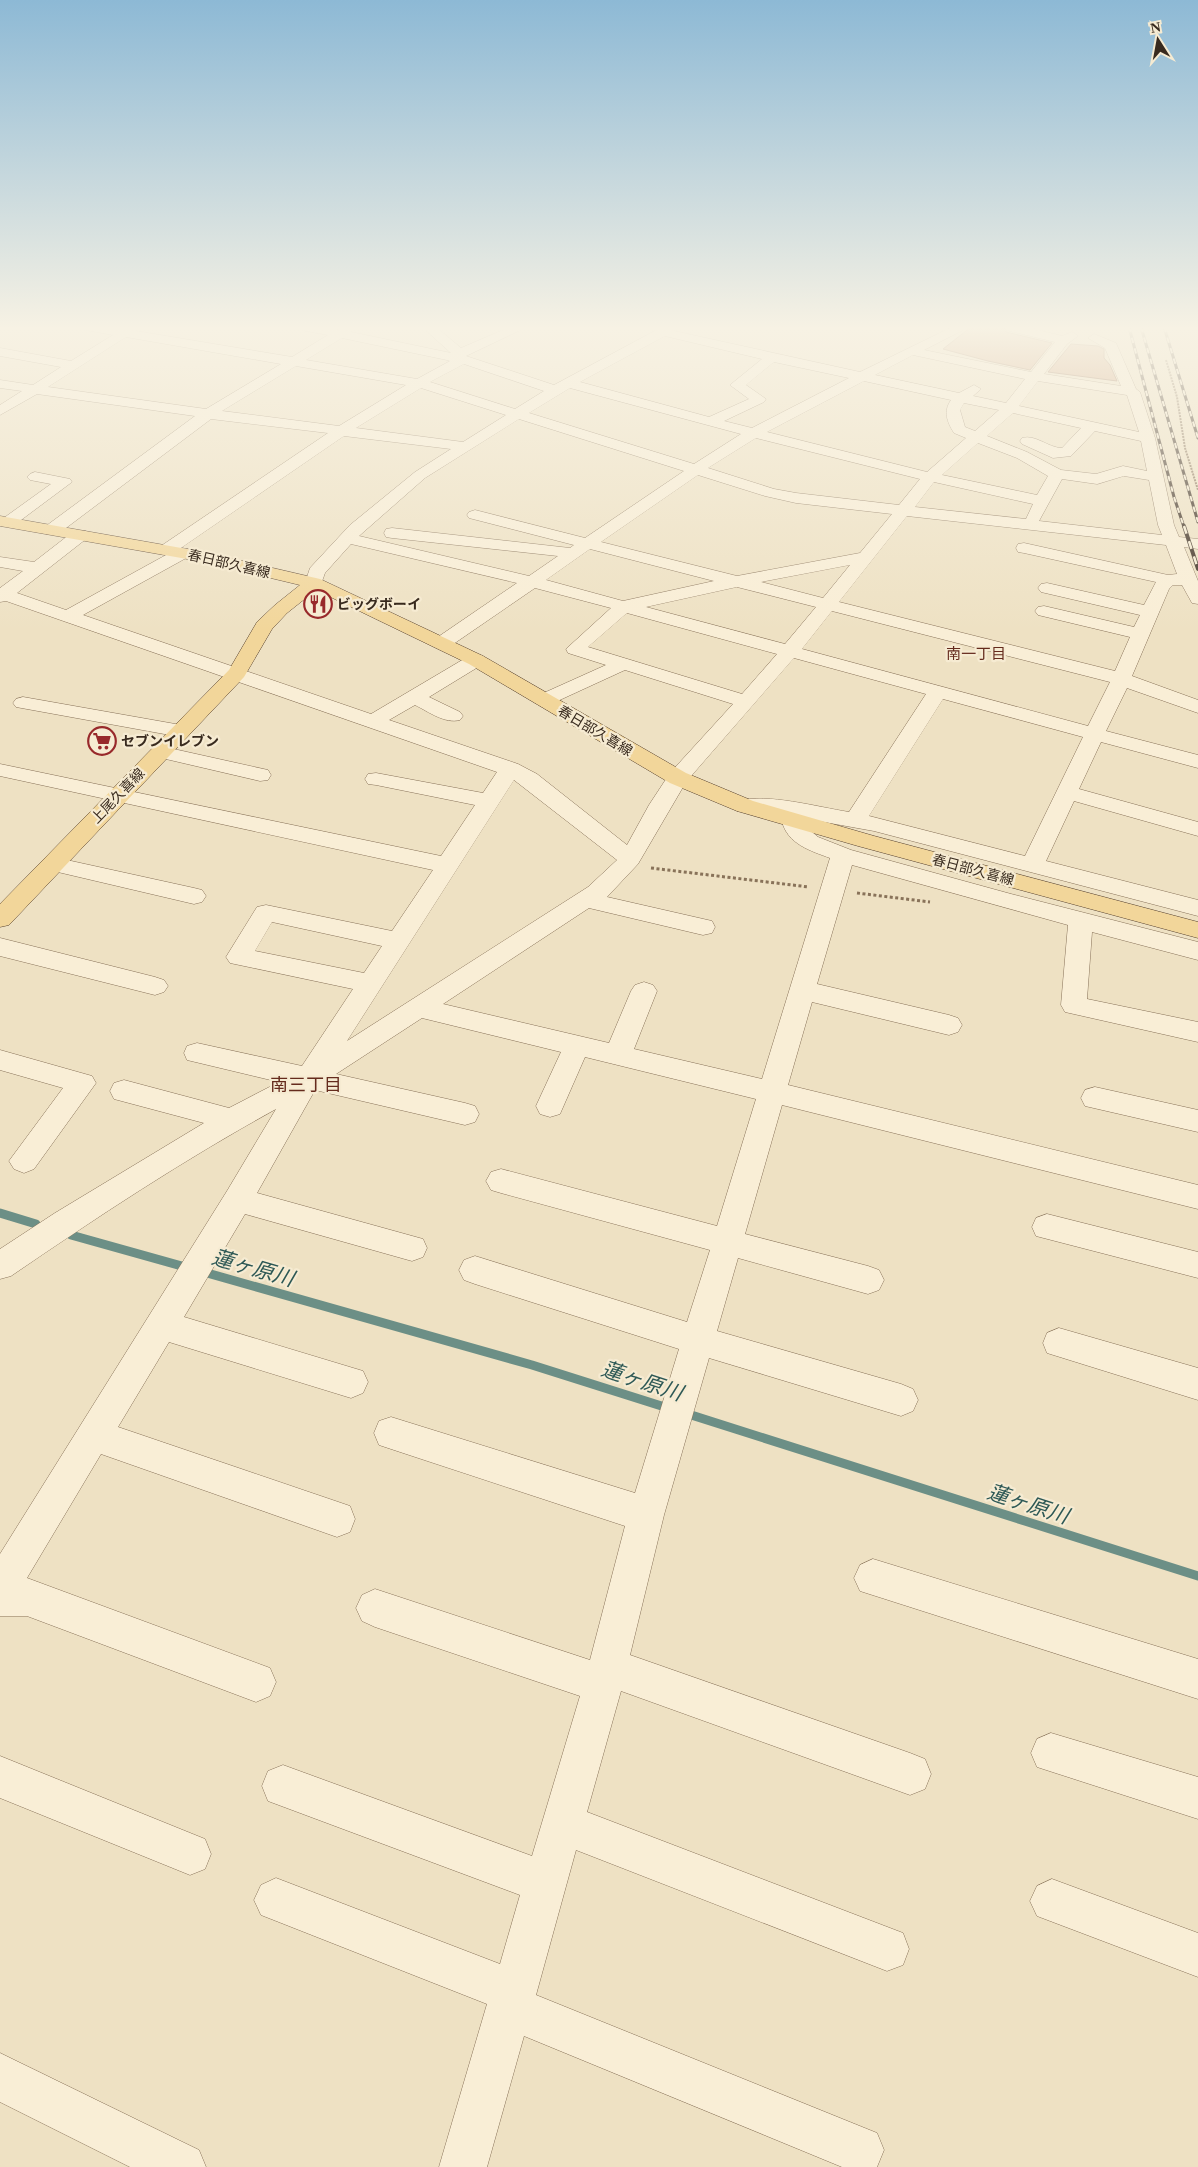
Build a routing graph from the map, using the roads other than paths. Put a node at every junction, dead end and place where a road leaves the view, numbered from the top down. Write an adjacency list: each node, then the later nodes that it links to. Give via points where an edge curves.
1 (189, 428): 30 (street)
2 (325, 428): 13 (street)
3 (343, 428): 13 (street)
4 (493, 428): 17 (street)
5 (561, 428): 18 (street)
6 (738, 428): 14 (street)
7 (763, 428): 14 (street)
8 (958, 428): 15 (street)
9 (985, 428): 15 (street)
10 (1089, 428): 15 (street, via 1069,452 1061,454 1023,440)
11 (1101, 428): 16 (street)
12 (1145, 428): 16 (street)
13 (340, 430): 17 (street); 37 (street)
14 (755, 432): 18 (street); 20 (street)
15 (979, 433): 19 (street); 20 (street)
16 (1148, 438): 21 (street)
17 (463, 446): 31 (street, via 420,475)
18 (695, 470): 24 (street, via 779,495); 34 (street)
19 (1057, 474): 21 (street, via 1097,479 1123,471); 23 (street)
20 (930, 477): 23 (street); 24 (street)
21 (1156, 477): 32 (street)
22 (35, 478): 28 (street, via 64,482)
23 (1039, 504): 25 (street); 29 (street)
24 (904, 509): 29 (street); 39 (street)
25 (1058, 510)
26 (475, 515): 34 (street)
27 (1136, 521): 32 (street)
28 (4, 522): 30 (main road, 春日部久喜線)
29 (1030, 524): 32 (street)
30 (52, 530): 33 (main road, 春日部久喜線)
31 (352, 533): 38 (street); 45 (street); 46 (street, via 316,572)
32 (1168, 533): 35 (street); 42 (street)
33 (80, 534): 37 (main road, 春日部久喜線); 41 (street)
34 (590, 543): 38 (street); 44 (street)
35 (1198, 544)
36 (1024, 548): 43 (street)
37 (175, 552): 46 (main road, 春日部久喜線); 54 (street)
38 (575, 553): 45 (street)
39 (867, 557): 44 (street); 50 (street)
40 (0, 562): 41 (street)
41 (37, 568): 48 (street)
42 (1188, 579): 43 (street); 49 (street)
43 (1168, 580): 53 (street, via 1161,587)
44 (739, 581): 50 (street); 51 (street)
45 (534, 582): 51 (street); 56 (street)
46 (314, 583): 56 (main road, 春日部久喜線); 60 (main road, 上尾久喜線, via 264,626)
47 (1047, 588): 53 (street)
48 (1, 595): 54 (street)
49 (1198, 599)
50 (829, 604): 57 (street); 61 (street)
51 (624, 606): 57 (street); 59 (street, via 575,649)
52 (1044, 611): 55 (street)
53 (1150, 612): 55 (street)
54 (68, 616): 60 (street)
55 (1140, 634): 61 (street)
56 (442, 643): 58 (main road, 春日部久喜線)
57 (790, 651): 62 (street); 65 (street)
58 (476, 660): 63 (street); 64 (main road, 春日部久喜線)
59 (624, 664): 64 (street); 65 (street)
60 (236, 673): 69 (street); 70 (main road, 上尾久喜線)
61 (1121, 679): 67 (street); 71 (street)
62 (938, 692): 71 (street); 83 (street)
63 (414, 697): 68 (street); 69 (street)
64 (544, 700): 78 (main road, 春日部久喜線)
65 (745, 701): 78 (street)
66 (23, 702): 70 (street)
67 (1198, 707)
68 (453, 716)
69 (374, 721): 74 (street)
70 (181, 731): 72 (main road, 上尾久喜線)
71 (1095, 734): 73 (street); 79 (street)
72 (160, 752): 76 (street); 80 (main road, 上尾久喜線)
73 (1198, 762)
74 (510, 769): 81 (street); 87 (street, via 529,779)
75 (0, 770): 80 (street)
76 (260, 775)
77 (376, 778): 81 (street)
78 (678, 778): 82 (main road, 春日部久喜線); 87 (street)
79 (1067, 792): 85 (street); 90 (street)
80 (118, 795): 88 (main road, 上尾久喜線); 89 (street)
81 (488, 801): 89 (street)
82 (745, 806): 83 (street, via 787,808); 84 (main road, 春日部久喜線)
83 (854, 820): 90 (street)
84 (793, 821): 86 (street, via 796,830 810,842); 97 (main road, 春日部久喜線)
85 (1198, 829)
86 (843, 855): 95 (street); 103 (street)
87 (630, 859): 92 (street)
88 (53, 864): 91 (street); 94 (main road, 上尾久喜線)
89 (446, 865): 98 (street)
90 (1032, 865): 93 (street)
91 (194, 896)
92 (587, 900): 96 (street); 105 (street)
93 (1198, 908)
94 (4, 910)
95 (1081, 921): 100 (street); 107 (street, via 1074,1005)
96 (704, 927)
97 (1198, 930)
98 (398, 941): 101 (street); 101 (street, via 266,913 239,957)
99 (0, 947): 102 (street)
100 (1198, 951)
101 (371, 984): 112 (street)
102 (155, 986)
103 (802, 990): 106 (street); 114 (street)
104 (644, 991): 110 (street)
105 (418, 1008): 108 (street); 112 (street)
106 (949, 1025)
107 (1198, 1032)
108 (576, 1046): 110 (street); 116 (street)
109 (196, 1053): 112 (street)
110 (618, 1055): 114 (street)
111 (0, 1060): 120 (street, via 82,1083)
112 (308, 1079): 117 (street); 118 (street); 123 (street)
113 (124, 1091): 118 (street)
114 (772, 1092): 122 (street); 125 (street)
115 (1095, 1098): 119 (street)
116 (550, 1106)
117 (465, 1114)
118 (232, 1120): 128 (street)
119 (1198, 1121)
120 (24, 1161)
121 (502, 1181): 125 (street)
122 (1198, 1197)
123 (238, 1200): 126 (street); 131 (street)
124 (1047, 1227): 127 (street)
125 (726, 1243): 130 (street); 132 (street)
126 (412, 1248)
127 (1198, 1265)
128 (0, 1266)
129 (475, 1270): 132 (street)
130 (868, 1280)
131 (162, 1325): 134 (street); 138 (street)
132 (697, 1340): 136 (street); 139 (street)
133 (1059, 1343): 135 (street)
134 (351, 1382)
135 (1198, 1384)
136 (900, 1400)
137 (391, 1432): 139 (street)
138 (93, 1435): 140 (street); 142 (street)
139 (646, 1515): 145 (street)
140 (337, 1519)
141 (873, 1578): 146 (street)
142 (0, 1588)
143 (0, 1596): 147 (street, via 27,1597)
144 (375, 1608): 145 (street)
145 (605, 1676): 149 (street); 153 (street)
146 (1198, 1679)
147 (256, 1682)
148 (1051, 1753): 152 (street)
149 (910, 1774)
150 (0, 1777): 154 (street)
151 (282, 1786): 155 (street)
152 (1198, 1798)
153 (563, 1824): 155 (street); 158 (street)
154 (190, 1854)
155 (546, 1883): 160 (street)
156 (276, 1900): 160 (street)
157 (1052, 1901): 159 (street)
158 (887, 1949)
159 (1198, 1955)
160 (512, 1999): 162 (street); 164 (street)
161 (0, 2077): 163 (street)
162 (860, 2150)
163 (166, 2164)
164 (463, 2167)

